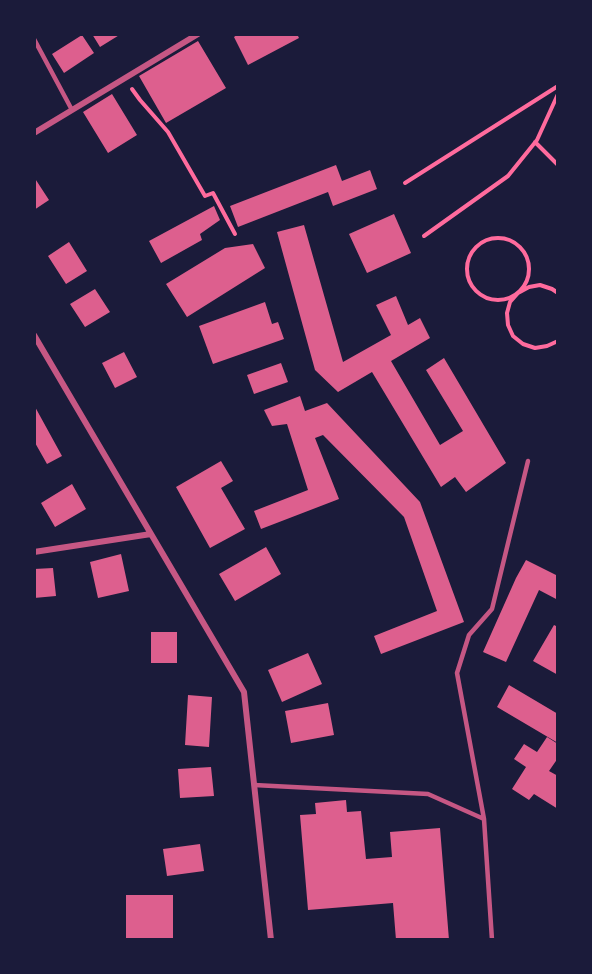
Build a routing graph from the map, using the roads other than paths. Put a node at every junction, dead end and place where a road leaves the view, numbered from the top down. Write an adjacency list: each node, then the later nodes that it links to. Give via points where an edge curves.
1 (198, 34): 3 (street)
2 (34, 39): 3 (lane)
3 (72, 110): 4 (street)
4 (34, 133)
5 (34, 335): 7 (street)
6 (528, 461): 10 (lane, via 492,609 469,635 457,673)
7 (151, 534): 8 (street); 9 (street, via 244,692)
8 (34, 552)
9 (254, 785): 10 (lane, via 428,794); 11 (street)
10 (484, 819): 12 (lane)
11 (271, 939)
12 (492, 939)

